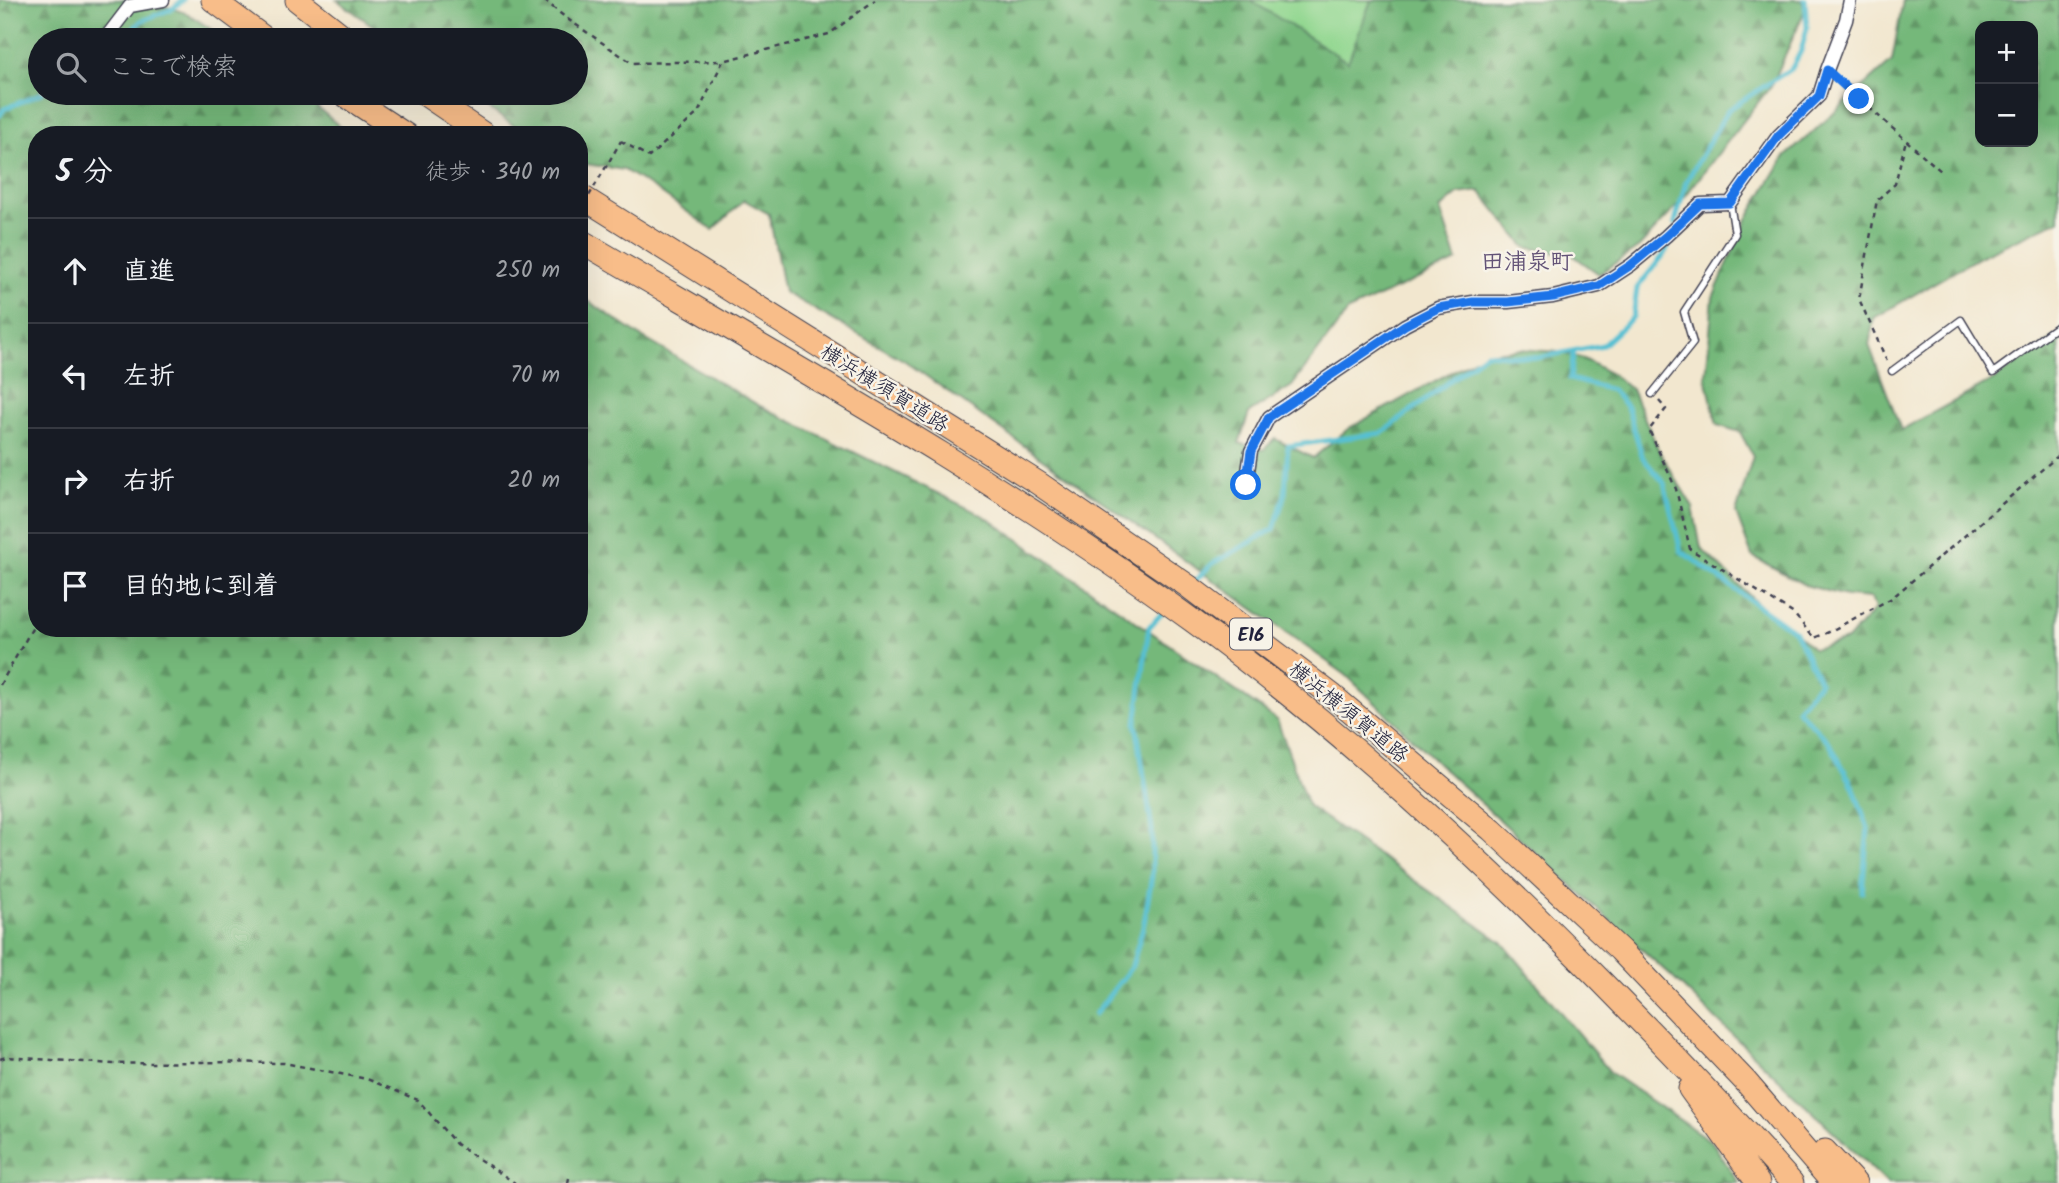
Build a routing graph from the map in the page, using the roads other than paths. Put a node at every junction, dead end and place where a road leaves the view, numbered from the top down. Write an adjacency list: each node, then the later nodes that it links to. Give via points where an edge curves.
1 (163, 0): 5 (street, via 130,6)
2 (213, 0): 6 (highway)
3 (297, 0): 7 (highway)
4 (1850, 0): 13 (street, via 1819,96 1778,136)
5 (113, 28)
6 (251, 28)
7 (333, 28)
8 (360, 105): 10 (highway)
9 (441, 105): 11 (highway)
10 (392, 126)
11 (472, 126)
12 (588, 201): 19 (highway, 横浜横須賀道路 / E16, via 1038,483 1188,586 1354,713 1492,830)
13 (1730, 203): 17 (lane, via 1735,234 1684,312 1693,343); 18 (street, via 1700,204 1631,265 1599,286 1553,297 1438,308 1405,325 1269,417 1251,451)
14 (588, 245): 20 (highway, 横浜横須賀道路 / E16, via 920,441 1194,622 1419,804)
15 (2059, 325): 16 (lane, via 1993,373 1961,320)
16 (1892, 371)
17 (1652, 394)
18 (1246, 485)
19 (1620, 950): 23 (highway, 横浜横須賀道路 / E16, via 1746,1082); 24 (highway, via 1803,1127)
20 (1638, 1018): 21 (highway); 22 (highway, 横浜横須賀道路 / E16)
21 (1758, 1183)
22 (1792, 1183)
23 (1833, 1183)
24 (1854, 1183)

